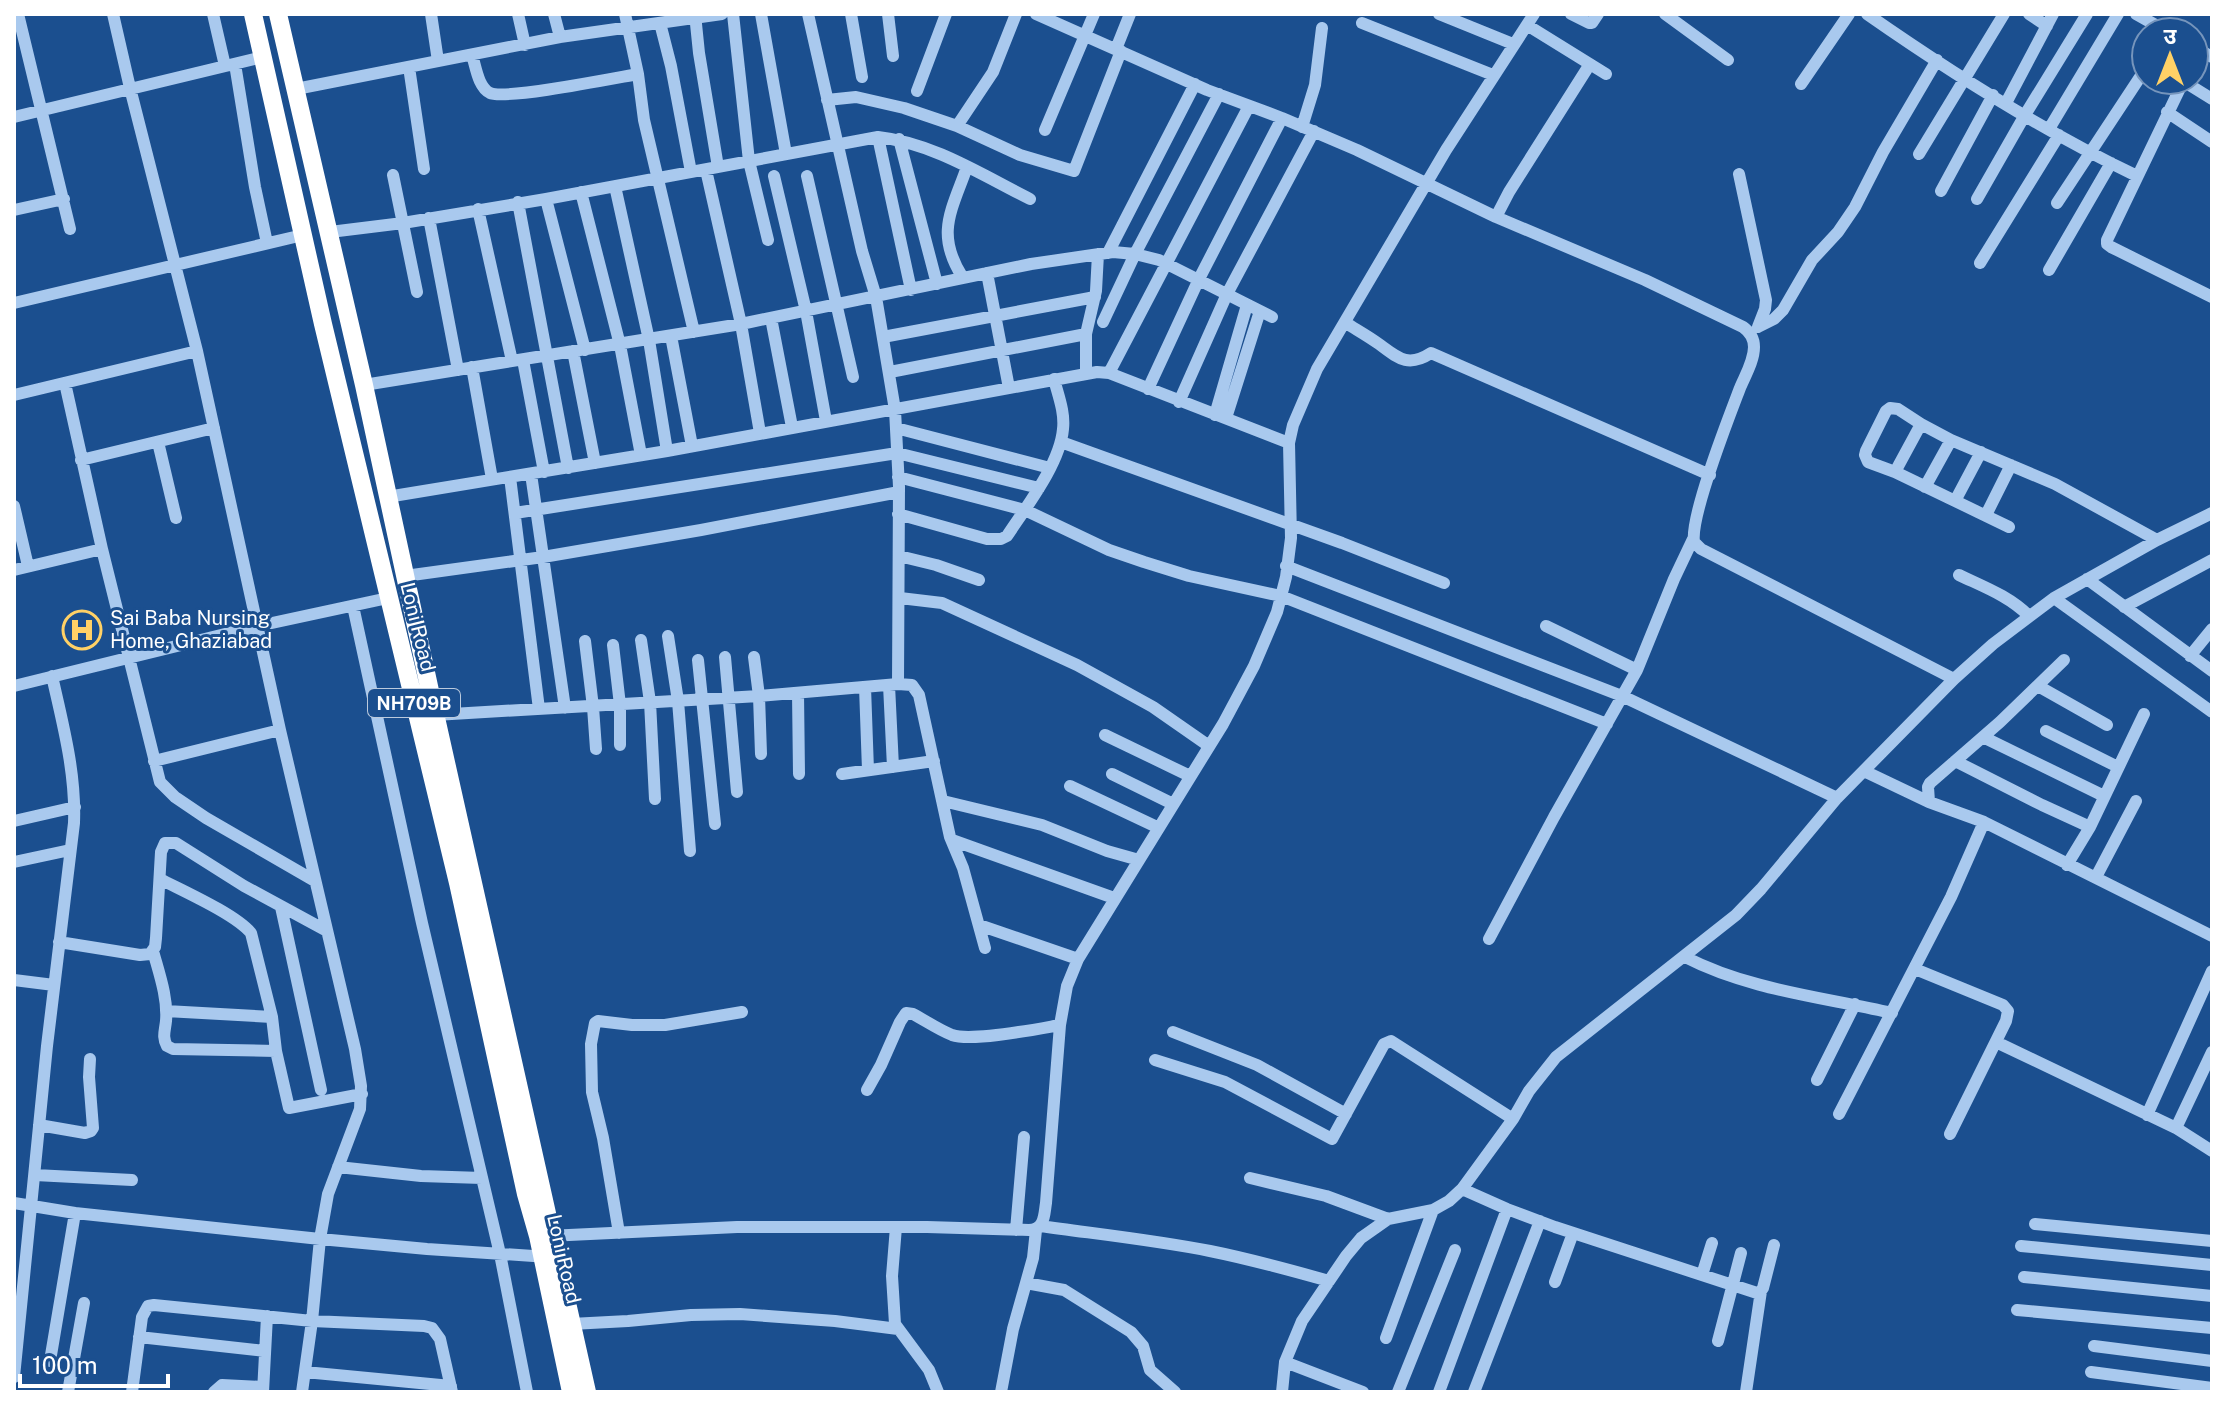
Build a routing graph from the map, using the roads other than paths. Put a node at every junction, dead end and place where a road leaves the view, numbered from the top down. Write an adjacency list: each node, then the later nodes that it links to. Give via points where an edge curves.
1 (18, 14): 69 (street)
2 (113, 14): 59 (street)
3 (213, 14): 50 (street)
4 (253, 14): 45 (highway, Loni Road / NH709B)
5 (278, 14): 60 (highway, Loni Road / NH709B)
6 (431, 14): 48 (street)
7 (518, 14): 41 (street)
8 (554, 14): 39 (street)
9 (722, 14): 29 (street)
10 (733, 14): 85 (street)
11 (761, 14): 83 (street)
12 (808, 14): 66 (street)
13 (851, 14): 55 (street)
14 (888, 14): 44 (street)
15 (946, 14): 61 (street)
16 (1016, 14): 74 (street, via 993,72)
17 (1036, 14): 31 (street)
18 (1094, 14): 38 (street)
19 (1130, 14): 42 (street)
20 (1571, 14): 21 (street, via 1589,23)
21 (1598, 14)
22 (1665, 14): 46 (street)
23 (1849, 14): 58 (street)
24 (2004, 14): 56 (street)
25 (2029, 14): 33 (street)
26 (2087, 14): 71 (street)
27 (2118, 14): 77 (street)
28 (1446, 15): 40 (street)
29 (695, 16): 35 (street); 88 (street)
30 (1874, 16): 47 (street)
31 (1055, 18): 38 (street)
32 (1530, 19): 40 (street); 49 (street)
33 (2050, 20): 67 (street)
34 (626, 21): 35 (street); 39 (street); 52 (street)
35 (660, 23): 90 (street)
36 (1362, 23): 54 (street)
37 (1322, 28): 75 (street)
38 (1086, 36): 42 (street); 76 (street)
39 (560, 37): 41 (street)
40 (1513, 44): 54 (street)
41 (525, 45): 43 (street)
42 (1118, 50): 57 (street); 74 (street, via 1074,171 1020,155)
43 (472, 55): 48 (street); 52 (street, via 480,82 494,95)
44 (893, 56)
45 (263, 57): 50 (street); 114 (highway, Loni Road / NH709B)
46 (1728, 60)
47 (1937, 60): 56 (street); 143 (street, via 1847,220 1812,260 1783,310)
48 (438, 61): 51 (street)
49 (1590, 64): 53 (street); 109 (street)
50 (230, 65): 59 (street); 116 (street)
51 (409, 67): 60 (street); 89 (street)
52 (638, 74): 96 (street)
53 (1606, 74)
54 (1493, 75): 97 (street)
55 (862, 77)
56 (1967, 79): 64 (street); 84 (street)
57 (1195, 84): 63 (street); 117 (street)
58 (1801, 84)
59 (130, 88): 69 (street); 121 (street)
60 (296, 89): 113 (highway, Loni Road / NH709B)
61 (917, 91)
62 (2130, 92): 82 (street)
63 (1219, 94): 68 (street); 118 (street)
64 (1993, 95): 67 (street); 99 (street)
65 (2176, 96): 70 (street)
66 (827, 100): 74 (street, via 856,97); 81 (street)
67 (2006, 103): 71 (street)
68 (1249, 106): 73 (street); 120 (street)
69 (41, 110): 72 (street); 101 (street)
70 (2167, 112): 80 (street); 95 (street)
71 (2025, 115): 77 (street); 104 (street)
72 (14, 117)
73 (1282, 118): 75 (street); 125 (street)
74 (957, 126)
75 (1308, 129): 97 (street); 129 (street)
76 (1045, 130)
77 (2054, 132): 82 (street); 119 (street)
78 (878, 137): 79 (street); 81 (street); 127 (street)
79 (899, 139): 87 (street); 126 (street)
80 (2212, 142)
81 (838, 144): 83 (street); 130 (street)
82 (2090, 152): 86 (street); 106 (street)
83 (786, 154): 85 (street)
84 (1919, 154)
85 (749, 161): 88 (street); 115 (street)
86 (2111, 163): 95 (street); 122 (street)
87 (967, 167): 103 (street); 124 (street, via 947,230 951,255)
88 (712, 168): 90 (street); 141 (street)
89 (424, 169)
90 (691, 172): 96 (street)
91 (1739, 174): 143 (street, via 1766,300)
92 (393, 175): 111 (street)
93 (774, 176): 136 (street)
94 (807, 176): 134 (street)
95 (2137, 176): 132 (street, via 2107,244)
96 (658, 178): 98 (street); 142 (street)
97 (1426, 185): 109 (street); 140 (street)
98 (615, 186): 100 (street); 147 (street)
99 (1941, 191)
100 (581, 192): 102 (street); 148 (street)
101 (64, 199): 108 (street); 112 (street)
102 (546, 199): 105 (street); 151 (street)
103 (1030, 199)
104 (1977, 199)
105 (518, 202): 107 (street); 152 (street)
106 (2057, 203)
107 (478, 209): 110 (street); 153 (street)
108 (14, 210)
109 (1496, 217): 143 (street)
110 (429, 218): 111 (street); 155 (street)
111 (403, 223): 113 (street); 128 (street)
112 (70, 229)
113 (330, 232): 162 (highway, Loni Road / NH709B)
114 (303, 235): 116 (street); 226 (highway, Loni Road / NH709B)
115 (768, 240)
116 (267, 243): 121 (street)
117 (1103, 253): 118 (street); 123 (street); 131 (street)
118 (1135, 254): 120 (street); 139 (street)
119 (1980, 263)
120 (1168, 264): 125 (street); 158 (street)
121 (177, 265): 133 (street); 150 (street)
122 (2049, 270)
123 (987, 273): 124 (street); 137 (street)
124 (963, 278): 126 (street)
125 (1199, 279): 129 (street); 164 (street)
126 (937, 284): 127 (street)
127 (911, 290): 130 (street)
128 (417, 292)
129 (1227, 294): 135 (street); 166 (street)
130 (876, 297): 134 (street); 146 (street)
131 (1095, 297): 137 (street); 144 (street)
132 (2212, 297)
133 (14, 303)
134 (838, 304): 136 (street); 159 (street)
135 (1247, 305): 168 (street); 168 (street, via 1266,314)
136 (806, 311): 138 (street); 169 (street)
137 (994, 316): 146 (street); 149 (street)
138 (771, 318): 141 (street); 171 (street)
139 (1103, 322)
140 (1346, 323): 178 (street, via 1317,369); 191 (street, via 1398,358 1421,360 1431,353)
141 (741, 324): 142 (street); 174 (street)
142 (694, 332): 145 (street)
143 (1756, 333): 191 (street)
144 (1086, 334): 149 (street); 157 (street)
145 (671, 336): 147 (street); 179 (street)
146 (883, 337): 156 (street)
147 (649, 340): 148 (street); 180 (street)
148 (620, 345): 151 (street); 183 (street)
149 (1001, 350): 156 (street); 163 (street)
150 (197, 351): 161 (street); 172 (street)
151 (579, 351): 152 (street); 185 (street)
152 (548, 356): 153 (street); 187 (street)
153 (518, 360): 154 (street); 190 (street)
154 (472, 367): 155 (street); 194 (street)
155 (458, 370): 162 (street)
156 (890, 372): 167 (street)
157 (1086, 373): 158 (street); 160 (street)
158 (1109, 373): 164 (street)
159 (853, 377)
160 (1054, 379): 163 (street); 177 (street, via 1063,420)
161 (65, 383): 165 (street); 184 (street)
162 (364, 385): 198 (highway, Loni Road / NH709B)
163 (1009, 388): 167 (street)
164 (1148, 389): 166 (street)
165 (14, 395)
166 (1179, 402): 168 (street)
167 (895, 410): 169 (street); 173 (street)
168 (1220, 416): 178 (street)
169 (826, 421): 171 (street)
170 (1921, 424): 175 (street); 189 (street); 189 (street, via 1898,409 1886,411 1865,455 1868,462)
171 (792, 427): 174 (street)
172 (214, 428): 176 (street); 232 (street)
173 (896, 428): 182 (street); 188 (street)
174 (760, 433): 179 (street)
175 (1951, 440): 181 (street); 195 (street)
176 (158, 442): 184 (street); 206 (street)
177 (1061, 442): 188 (street); 208 (street)
178 (1289, 443): 208 (street)
179 (692, 446): 180 (street)
180 (667, 451): 183 (street)
181 (1981, 452): 186 (street); 199 (street)
182 (897, 453): 193 (street); 196 (street); 201 (street)
183 (641, 455): 185 (street)
184 (81, 460): 212 (street)
185 (595, 463): 187 (street)
186 (2011, 465): 205 (street); 211 (street)
187 (568, 468): 190 (street)
188 (1050, 468): 196 (street)
189 (1895, 472): 195 (street)
190 (538, 473): 192 (street); 201 (street)
191 (1710, 475): 210 (street)
192 (510, 477): 194 (street); 203 (street)
193 (898, 477): 197 (street); 202 (street)
194 (492, 479): 198 (street)
195 (1925, 487): 199 (street)
196 (1039, 488): 202 (street)
197 (899, 492): 204 (street); 214 (street)
198 (387, 497): 221 (highway, Loni Road / NH709B)
199 (1955, 501): 205 (street)
200 (14, 506): 217 (street)
201 (536, 510): 203 (street); 214 (street)
202 (1025, 510): 204 (street, via 1007,536 995,540); 225 (street, via 1126,556)
203 (515, 513): 215 (street)
204 (898, 514): 213 (street)
205 (1986, 515): 209 (street)
206 (176, 518)
207 (2208, 520): 211 (street)
208 (1292, 525): 218 (street); 224 (street)
209 (2009, 527)
210 (1693, 539): 245 (street); 248 (street, via 1701,549)
211 (2157, 540): 222 (street)
212 (102, 549): 217 (street); 242 (street)
213 (899, 556): 223 (street); 227 (street)
214 (543, 557): 215 (street); 263 (street)
215 (521, 560): 221 (street); 264 (street)
216 (2212, 560): 230 (street)
217 (28, 566): 219 (street)
218 (1286, 566): 225 (street); 256 (street)
219 (14, 570)
220 (1959, 575): 231 (street, via 2003,596)
221 (405, 576): 254 (highway, Loni Road / NH709B)
222 (2087, 579): 228 (street); 230 (street)
223 (979, 580)
224 (1444, 583)
225 (1281, 596): 268 (street); 275 (street, via 1254,666)
226 (388, 598): 229 (street); 254 (highway, Loni Road / NH709B)
227 (900, 598): 249 (street); 275 (street, via 942,603 1077,665)
228 (2054, 598): 231 (street); 265 (street)
229 (353, 606): 232 (street); 356 (street)
230 (2124, 607): 239 (street)
231 (2029, 616): 248 (street)
232 (258, 626): 242 (street); 270 (street)
233 (1546, 626): 245 (street)
234 (2212, 629): 239 (street)
235 (668, 636): 259 (street)
236 (641, 640): 260 (street)
237 (585, 641): 262 (street)
238 (613, 645): 261 (street)
239 (2190, 656): 246 (street)
240 (725, 657): 257 (street)
241 (754, 657): 255 (street)
242 (129, 659): 247 (street); 278 (street)
243 (698, 660): 258 (street)
244 (2064, 660): 251 (street)
245 (1637, 670): 256 (street)
246 (2212, 671)
247 (52, 676): 250 (street); 298 (street)
248 (1954, 679): 284 (street)
249 (894, 684): 252 (street); 279 (street, via 916,689); 281 (street)
250 (14, 686)
251 (2038, 686): 269 (street); 273 (street)
252 (865, 687): 253 (street); 283 (street)
253 (798, 693): 255 (street); 285 (street)
254 (421, 694): 267 (highway, Loni Road / NH709B); 320 (highway, Loni Road / NH709B)
255 (759, 696): 257 (street); 277 (street)
256 (1622, 696): 268 (street); 292 (street)
257 (730, 698): 258 (street); 290 (street)
258 (703, 699): 259 (street); 301 (street)
259 (678, 701): 260 (street); 306 (street)
260 (650, 702): 261 (street); 293 (street)
261 (620, 705): 262 (street); 274 (street)
262 (593, 707): 263 (street); 276 (street)
263 (565, 708): 264 (street)
264 (539, 709): 267 (street)
265 (2212, 712)
266 (2144, 714): 282 (street)
267 (435, 715): 320 (highway, Loni Road / NH709B)
268 (1607, 724): 318 (street)
269 (2107, 725)
270 (280, 730): 278 (street); 312 (street)
271 (2046, 731): 282 (street)
272 (1105, 735): 288 (street)
273 (1983, 737): 280 (street); 291 (street)
274 (620, 745)
275 (1209, 746): 288 (street)
276 (596, 749)
277 (761, 754)
278 (154, 761): 312 (street, via 160,782 175,797)
279 (934, 761): 281 (street); 294 (street)
280 (1955, 761): 296 (street, via 1930,783); 302 (street)
281 (893, 767): 283 (street)
282 (2118, 767): 291 (street)
283 (868, 770): 286 (street)
284 (1864, 771): 292 (street); 296 (street)
285 (799, 774)
286 (842, 774)
287 (1112, 774): 297 (street)
288 (1190, 776): 297 (street)
289 (1070, 786): 303 (street)
290 (737, 792)
291 (2104, 796): 302 (street)
292 (1837, 798): 323 (street, via 1761,889)
293 (655, 799)
294 (943, 801): 304 (street); 307 (street, via 1042,825)
295 (2136, 801): 310 (street)
296 (1929, 802): 300 (street)
297 (1173, 804): 303 (street)
298 (75, 807): 299 (street); 305 (street)
299 (14, 821)
300 (1984, 822): 309 (street); 325 (street)
301 (715, 824)
302 (2090, 827): 309 (street)
303 (1159, 828): 307 (street)
304 (952, 840): 313 (street); 315 (street)
305 (70, 850): 308 (street); 319 (street)
306 (690, 851)
307 (1139, 860): 313 (street)
308 (14, 862)
309 (2067, 865): 310 (street)
310 (2096, 877): 317 (street)
311 (160, 879): 314 (street, via 162,847 176,843); 322 (street); 333 (street, via 247,928)
312 (315, 881): 316 (street)
313 (1114, 898): 324 (street)
314 (281, 907): 316 (street); 342 (street)
315 (979, 925): 321 (street); 324 (street)
316 (327, 931): 344 (street)
317 (2212, 936)
318 (1489, 939)
319 (59, 942): 322 (street, via 140,955); 328 (street)
320 (479, 945): 373 (highway, Loni Road / NH709B)
321 (985, 948)
322 (153, 951): 330 (street)
323 (1685, 957): 329 (street, via 1740,980); 348 (street, via 1556,1057)
324 (1078, 959): 334 (street)
325 (1915, 969): 332 (street); 336 (street, via 2006,1007 2008,1015)
326 (2212, 971): 347 (street)
327 (14, 980): 328 (street)
328 (54, 985): 349 (street)
329 (1855, 1004): 332 (street); 341 (street)
330 (166, 1011): 333 (street); 337 (street, via 163,1039 169,1048)
331 (742, 1012): 371 (street, via 665,1025 595,1023 592,1092)
332 (1892, 1013): 346 (street)
333 (272, 1017): 337 (street)
334 (1060, 1025): 343 (street, via 961,1037 906,1013); 369 (street, via 1046,1203)
335 (1173, 1032): 345 (street, via 1257,1065)
336 (1996, 1042): 347 (street); 351 (street)
337 (276, 1051): 344 (street, via 289,1108)
338 (90, 1059): 349 (street, via 91,1131)
339 (1155, 1060): 345 (street, via 1225,1082 1332,1139)
340 (2211, 1060): 350 (street)
341 (1817, 1080)
342 (321, 1090)
343 (867, 1090)
344 (362, 1094): 354 (street)
345 (1346, 1114): 348 (street, via 1384,1044 1391,1041)
346 (1839, 1114)
347 (2147, 1115): 350 (street)
348 (1513, 1119): 359 (street)
349 (39, 1125): 355 (street)
350 (2176, 1128): 353 (street)
351 (1950, 1134)
352 (1024, 1137): 370 (street)
353 (2210, 1145)
354 (338, 1167): 356 (street); 374 (street)
355 (35, 1175): 358 (street); 361 (street)
356 (482, 1178): 381 (street)
357 (1250, 1178): 365 (street, via 1326,1196)
358 (132, 1180)
359 (1462, 1189): 362 (street); 363 (street)
360 (14, 1203): 361 (street)
361 (32, 1206): 364 (street); 409 (street)
362 (1507, 1209): 366 (street); 426 (street)
363 (1433, 1210): 365 (street); 400 (street)
364 (75, 1213): 374 (street); 404 (street)
365 (1388, 1219): 386 (street, via 1353,1247)
366 (1540, 1221): 372 (street); 427 (street)
367 (2035, 1224): 375 (street)
368 (896, 1227): 370 (street); 371 (street); 398 (street, via 892,1300)
369 (1038, 1228): 370 (street); 386 (street, via 1211,1251); 388 (street)
370 (1016, 1230)
371 (619, 1233): 373 (street)
372 (1573, 1233): 384 (street); 387 (street)
373 (545, 1236): 382 (highway, Loni Road / NH709B)
374 (320, 1239): 381 (street); 395 (street)
375 (2212, 1241)
376 (1712, 1243): 384 (street)
377 (1774, 1245): 390 (street)
378 (2021, 1246): 383 (street)
379 (1455, 1250): 425 (street)
380 (1741, 1253): 389 (street)
381 (500, 1254): 382 (street); 417 (street)
382 (549, 1257): 396 (highway, Loni Road / NH709B); 418 (highway, Loni Road / NH709B)
383 (2212, 1265)
384 (1702, 1275): 389 (street)
385 (2024, 1277): 391 (street)
386 (1329, 1281): 406 (street, via 1303,1318)
387 (1555, 1282)
388 (1026, 1283): 421 (street); 422 (street, via 1064,1290 1131,1332 1143,1346 1150,1370)
389 (1733, 1284): 390 (street); 401 (street)
390 (1761, 1291): 428 (street)
391 (2212, 1296)
392 (84, 1303): 413 (street)
393 (2017, 1310): 397 (street)
394 (267, 1316): 395 (street); 399 (street, via 154,1305 144,1311); 403 (street)
395 (312, 1321): 407 (street); 411 (street, via 432,1328 440,1339)
396 (571, 1324): 398 (street, via 740,1314); 419 (highway, Loni Road / NH709B)
397 (2212, 1328)
398 (898, 1329): 420 (street, via 929,1370)
399 (139, 1337): 403 (street); 414 (street)
400 (1386, 1338)
401 (1718, 1341)
402 (2094, 1346): 405 (street)
403 (265, 1351): 412 (street)
404 (50, 1361)
405 (2212, 1361)
406 (1285, 1362): 423 (street); 424 (street)
407 (305, 1372): 411 (street); 416 (street)
408 (2091, 1372): 410 (street)
409 (14, 1377)
410 (2212, 1388)
411 (452, 1389)
412 (263, 1390): 415 (street, via 222,1385)
413 (68, 1392)
414 (132, 1392)
415 (214, 1392)
416 (302, 1392)
417 (527, 1392)
418 (571, 1392)
419 (587, 1392)
420 (938, 1392)
421 (1001, 1392)
422 (1175, 1392)
423 (1282, 1392)
424 (1363, 1392)
425 (1398, 1392)
426 (1439, 1392)
427 (1474, 1392)
428 (1746, 1392)

